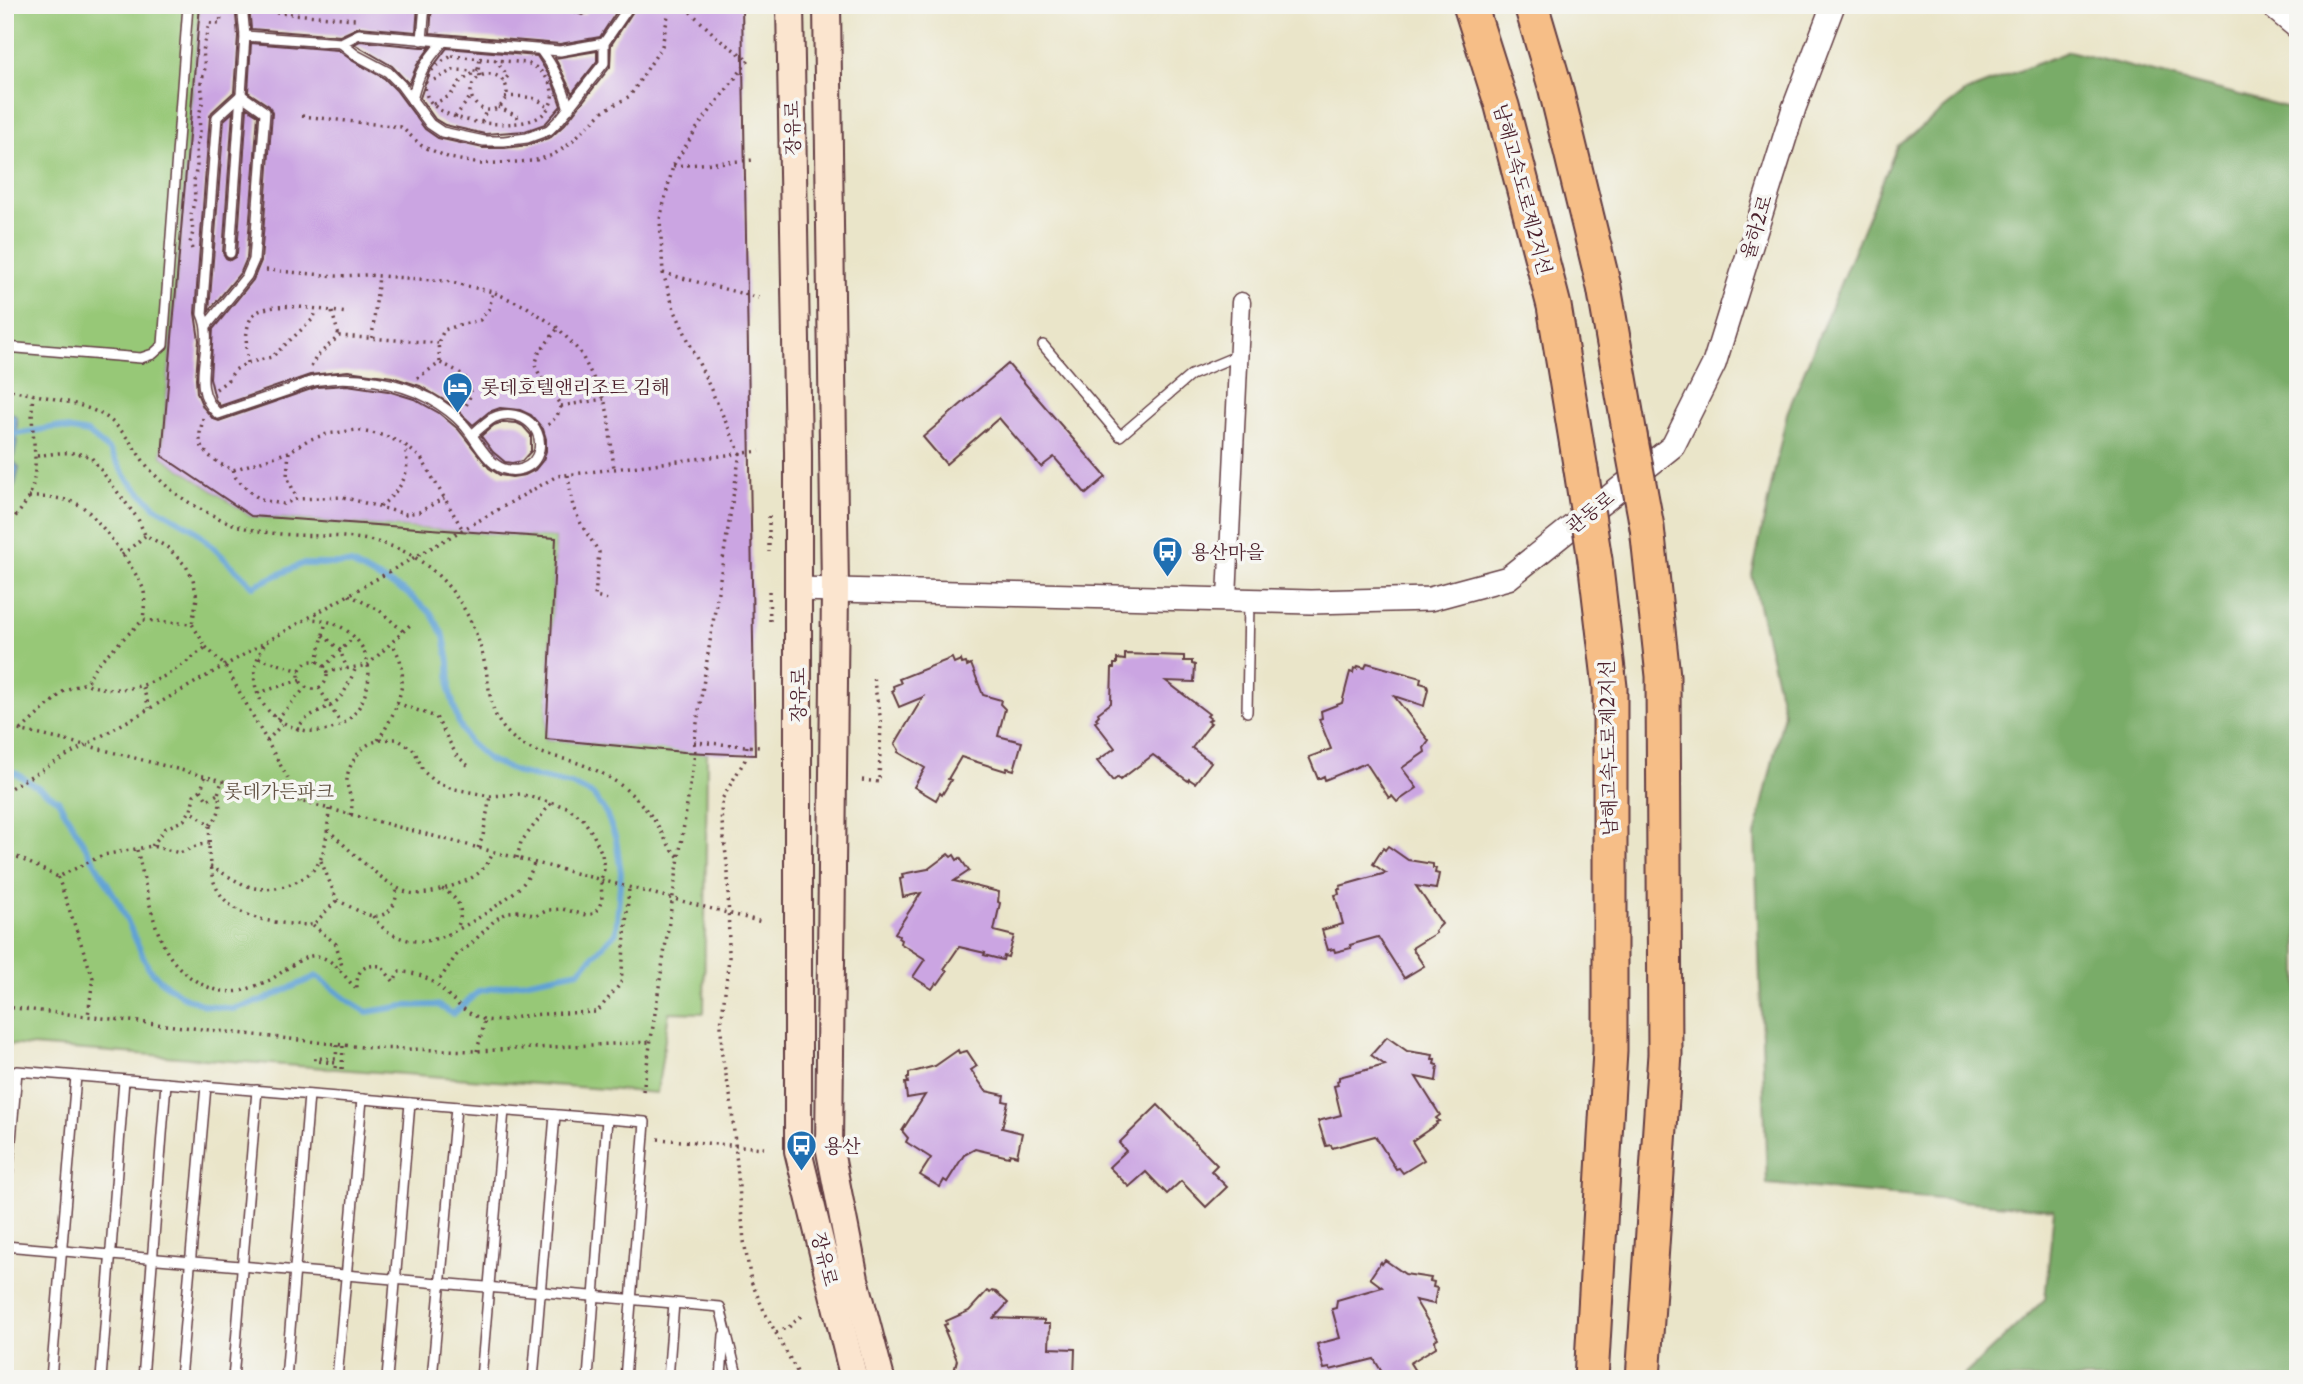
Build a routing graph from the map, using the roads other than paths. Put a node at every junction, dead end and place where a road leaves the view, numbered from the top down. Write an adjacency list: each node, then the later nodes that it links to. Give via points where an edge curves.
1 (242, 5): 12 (lane)
2 (425, 5): 13 (lane)
3 (630, 5): 16 (lane)
4 (790, 5): 29 (main road, 장유로)
5 (827, 5): 30 (main road, 장유로)
6 (1470, 5): 80 (highway, 남해고속도로제2지선, bridge, via 1502,106 1554,306 1595,560 1610,687 1611,1051)
7 (1531, 5): 81 (highway, bridge, via 1604,287 1647,527 1663,676 1665,1054)
8 (1833, 5): 28 (street, 율하2로, via 1794,108 1714,364)
9 (2267, 5): 11 (street)
10 (192, 6): 25 (lane, via 163,345 141,358)
11 (2298, 31)
12 (246, 36): 15 (lane); 18 (lane)
13 (422, 40): 14 (lane); 15 (lane, via 359,34)
14 (443, 42): 17 (lane); 19 (lane, via 417,76)
15 (341, 43): 19 (lane, via 387,72)
16 (604, 43): 17 (lane, via 560,51); 20 (lane, via 604,63)
17 (540, 49): 20 (lane, via 554,67)
18 (241, 95): 21 (lane); 23 (lane, via 217,117 202,314); 23 (lane, via 265,112 254,260 247,276)
19 (412, 100): 20 (lane, via 442,132 484,141 527,138 549,130)
20 (569, 109)
21 (230, 253)
22 (1241, 302): 26 (street)
23 (207, 325): 27 (lane, via 201,384 208,405 218,414 319,380 354,379 390,383 429,398)
24 (1043, 345): 26 (lane, via 1121,436 1191,375)
25 (5, 347)
26 (1239, 355): 31 (street)
27 (472, 435): 27 (lane, via 497,467 514,471 527,468 539,450 534,426 517,415 494,418)
28 (1673, 446): 31 (street, 관동로, via 1508,578 1430,599)
29 (798, 589): 30 (street); 78 (main road, 장유로, via 798,1151)
30 (835, 589): 31 (street); 79 (main road, 장유로, via 829,1146 855,1279)
31 (1238, 599): 32 (lane)
32 (1247, 712)
33 (76, 1076): 34 (lane); 45 (lane, via 16,1071); 47 (lane)
34 (124, 1080): 35 (lane); 48 (lane)
35 (166, 1083): 36 (lane); 49 (lane)
36 (206, 1086): 37 (lane); 50 (lane)
37 (257, 1090): 38 (lane); 51 (lane)
38 (309, 1095): 39 (lane); 52 (lane)
39 (362, 1099): 40 (lane); 53 (lane)
40 (410, 1103): 41 (lane); 54 (lane)
41 (456, 1107): 42 (lane); 55 (lane)
42 (503, 1110): 43 (lane); 56 (lane)
43 (555, 1115): 44 (lane); 57 (lane)
44 (607, 1119): 58 (lane); 59 (lane, via 645,1122)
45 (5, 1210)
46 (5, 1246): 47 (lane)
47 (61, 1250): 48 (lane); 62 (lane)
48 (111, 1255): 49 (lane); 63 (lane)
49 (152, 1258): 50 (lane); 64 (lane)
50 (191, 1262): 51 (lane); 65 (lane)
51 (243, 1266): 52 (lane); 66 (lane)
52 (295, 1270): 53 (lane); 67 (lane)
53 (346, 1275): 54 (lane); 68 (lane)
54 (395, 1279): 55 (lane); 69 (lane)
55 (441, 1283): 56 (lane); 70 (lane)
56 (489, 1287): 57 (lane); 71 (lane)
57 (540, 1291): 58 (lane); 72 (lane)
58 (594, 1296): 59 (lane); 73 (lane)
59 (632, 1299): 60 (lane); 74 (lane)
60 (674, 1303): 61 (lane, via 720,1307); 75 (lane)
61 (725, 1326): 76 (lane); 77 (lane)
62 (51, 1379)
63 (101, 1379)
64 (143, 1379)
65 (180, 1379)
66 (233, 1379)
67 (286, 1379)
68 (337, 1379)
69 (387, 1379)
70 (432, 1379)
71 (481, 1379)
72 (533, 1379)
73 (588, 1379)
74 (625, 1379)
75 (668, 1379)
76 (720, 1379)
77 (738, 1379)
78 (854, 1379)
79 (881, 1379)
80 (1591, 1379)
81 (1643, 1379)

